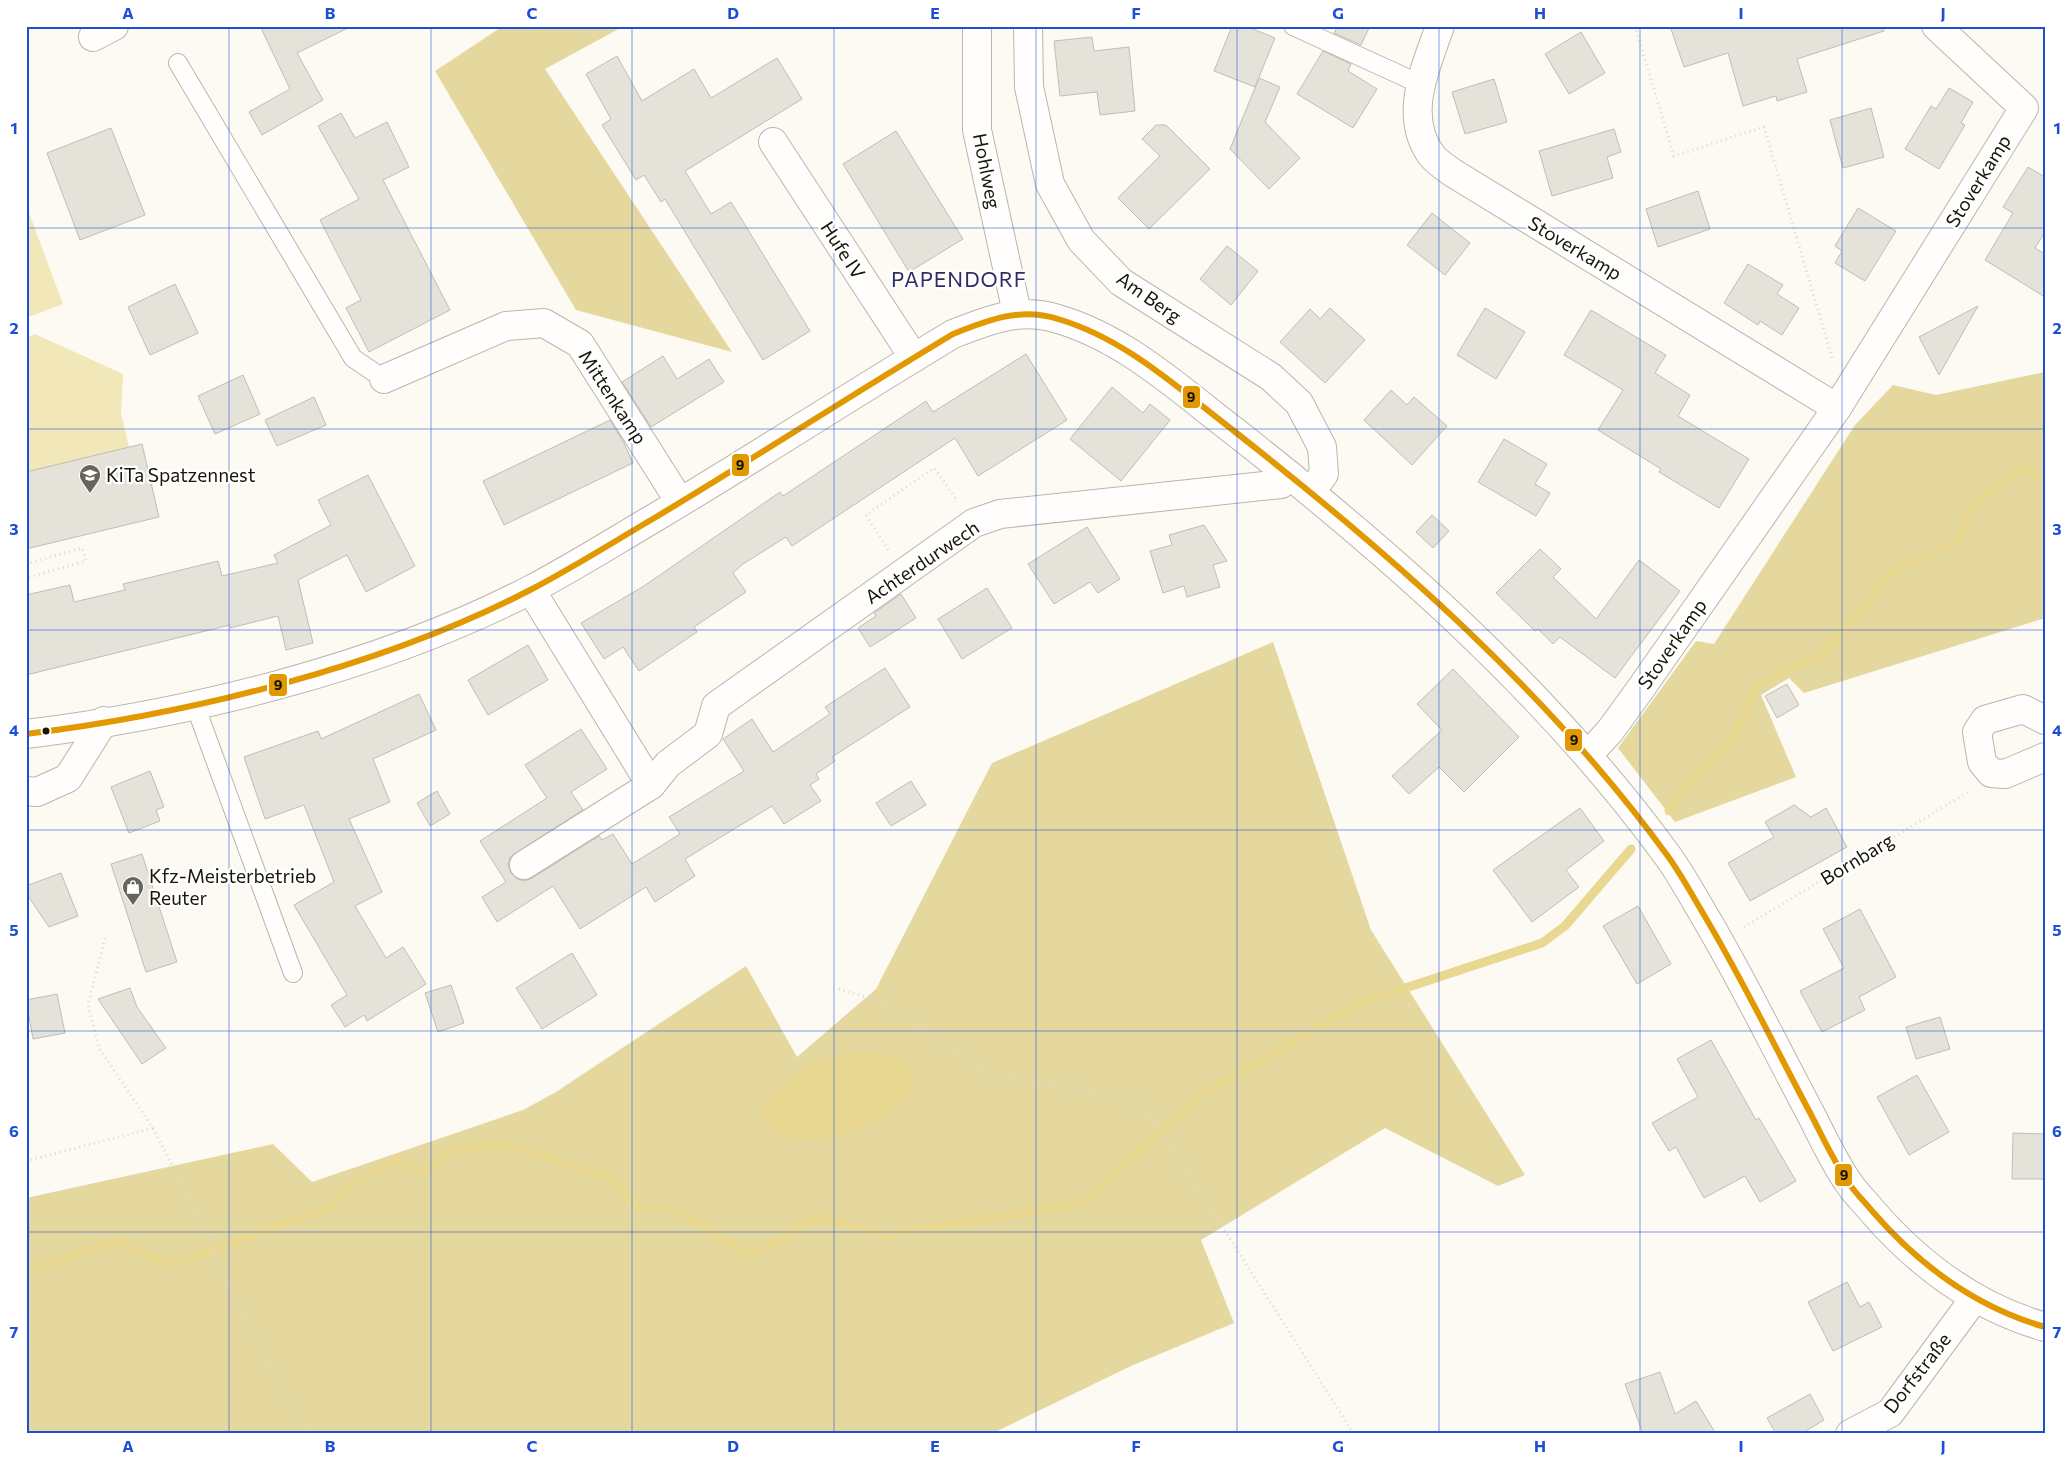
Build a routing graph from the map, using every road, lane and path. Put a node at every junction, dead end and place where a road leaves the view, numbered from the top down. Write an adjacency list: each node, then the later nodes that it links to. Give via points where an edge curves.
1 (976, 26): 10 (street, Hohlweg, via 978,130)
2 (1028, 26): 15 (street, Am Berg, via 1029,87 1050,184 1080,240 1121,282 1271,377 1299,403 1322,447)
3 (1293, 26): 8 (lane)
4 (1440, 26): 8 (street, Stoverkamp)
5 (1635, 26): 13 (path, via 1674,156 1764,127)
6 (1936, 26): 13 (street, Stoverkamp, via 2024,108)
7 (178, 63): 12 (lane, via 353,358)
8 (1420, 84): 13 (street, Stoverkamp, via 1417,116 1422,138 1432,156 1453,173)
9 (773, 142): 11 (street, Hufe IV)
10 (1017, 313): 11 (street, via 953,334); 14 (street, via 1055,318 1096,333 1141,359)
11 (914, 358): 16 (street)
12 (384, 379): 16 (street, Mittenkamp, via 506,326 544,323 580,344)
13 (1840, 402): 26 (street, Stoverkamp, via 1639,691)
14 (1289, 475): 15 (street); 17 (street, Achterdurwech, via 1282,484 1000,514)
15 (1318, 483): 26 (street)
16 (680, 502): 21 (street)
17 (974, 523): 19 (street, Achterdurwech); 19 (path, via 934,468 866,515)
18 (26, 564): 20 (path, via 82,548 86,561)
19 (902, 574): 29 (street, Achterdurwech, via 716,706 708,734 668,764)
20 (26, 578)
21 (531, 590): 22 (street, via 371,656); 29 (street)
22 (195, 705): 24 (street); 34 (lane)
23 (2045, 720): 28 (street, via 2024,710 1985,720 1977,732 1982,762)
24 (104, 721): 25 (street); 30 (street, via 68,778 37,792)
25 (26, 734)
26 (1588, 755): 33 (street, via 1671,860)
27 (2045, 757): 28 (street, via 2005,774)
28 (1991, 773): 33 (path, Bornbarg, via 1970,791)
29 (651, 785): 31 (street, Achterdurwech)
30 (26, 791)
31 (524, 865)
32 (104, 938): 36 (path, via 88,1005 96,1039)
33 (1720, 942): 38 (street, via 1848,1182 1897,1240 1933,1272)
34 (293, 973)
35 (839, 989): 42 (path, via 883,1002 990,1075 1127,1098 1155,1120)
36 (153, 1128): 37 (path); 41 (path, via 209,1237 248,1327)
37 (26, 1161)
38 (1974, 1299): 39 (street, via 2014,1318); 40 (street, Dorfstraße)
39 (2045, 1327)
40 (1888, 1424): 43 (street, Dorfstraße)
41 (310, 1434)
42 (1354, 1434)
43 (1850, 1434)

